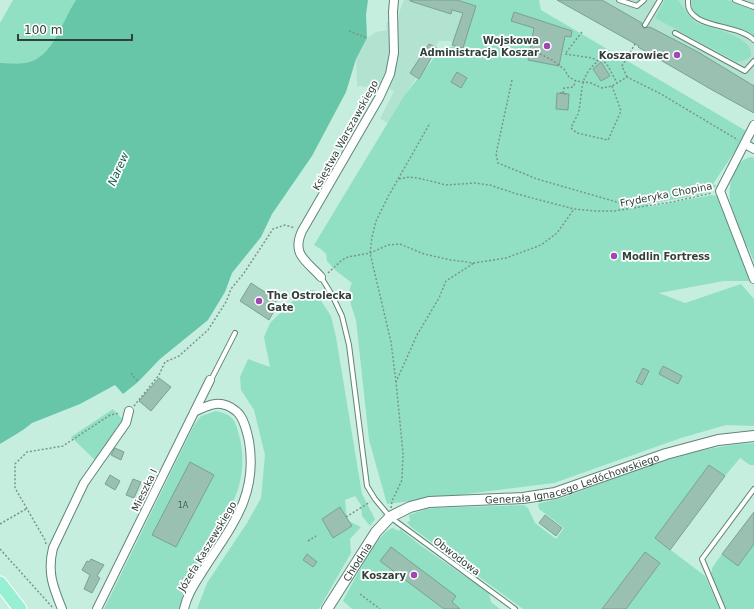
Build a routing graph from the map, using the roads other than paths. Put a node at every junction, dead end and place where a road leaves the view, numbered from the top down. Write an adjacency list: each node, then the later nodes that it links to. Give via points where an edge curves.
1 (394, 0): 15 (street, Księstwa Warszawskiego, via 394,53 390,74 298,241 299,251 304,260)
2 (619, 0): 3 (lane, via 638,6)
3 (644, 0)
4 (660, 0): 8 (lane)
5 (688, 0): 10 (lane, via 689,10 698,19 743,32)
6 (735, 0): 7 (lane)
7 (754, 7)
8 (645, 25)
9 (675, 33): 11 (lane, via 745,71)
10 (754, 40)
11 (754, 61)
12 (754, 125): 13 (street)
13 (745, 144): 14 (street); 16 (street, via 720,191)
14 (754, 150)
15 (321, 277): 23 (lane, Obwodowa, via 342,316 349,345 367,486 375,499)
16 (754, 279)
17 (235, 333): 18 (lane)
18 (210, 380): 20 (street, Mieszka I)
19 (129, 411): 26 (street, via 126,423 84,483 53,548 50,560 51,577)
20 (194, 412): 27 (street, Mieszka I); 28 (street, Józefa Kaszewskiego, via 209,404 219,404 238,413 244,422 252,461 244,503 195,583)
21 (754, 436): 23 (street, Generała Ignacego Ledóchowskiego, via 718,440 666,454 555,493 523,498 429,502)
22 (754, 489): 31 (lane, via 702,559)
23 (391, 512): 29 (street, Chłodnia); 30 (lane, Obwodowa)
24 (0, 583): 25 (main road)
25 (20, 609)
26 (62, 609)
27 (97, 609)
28 (184, 609)
29 (327, 609)
30 (515, 609)
31 (723, 609)

